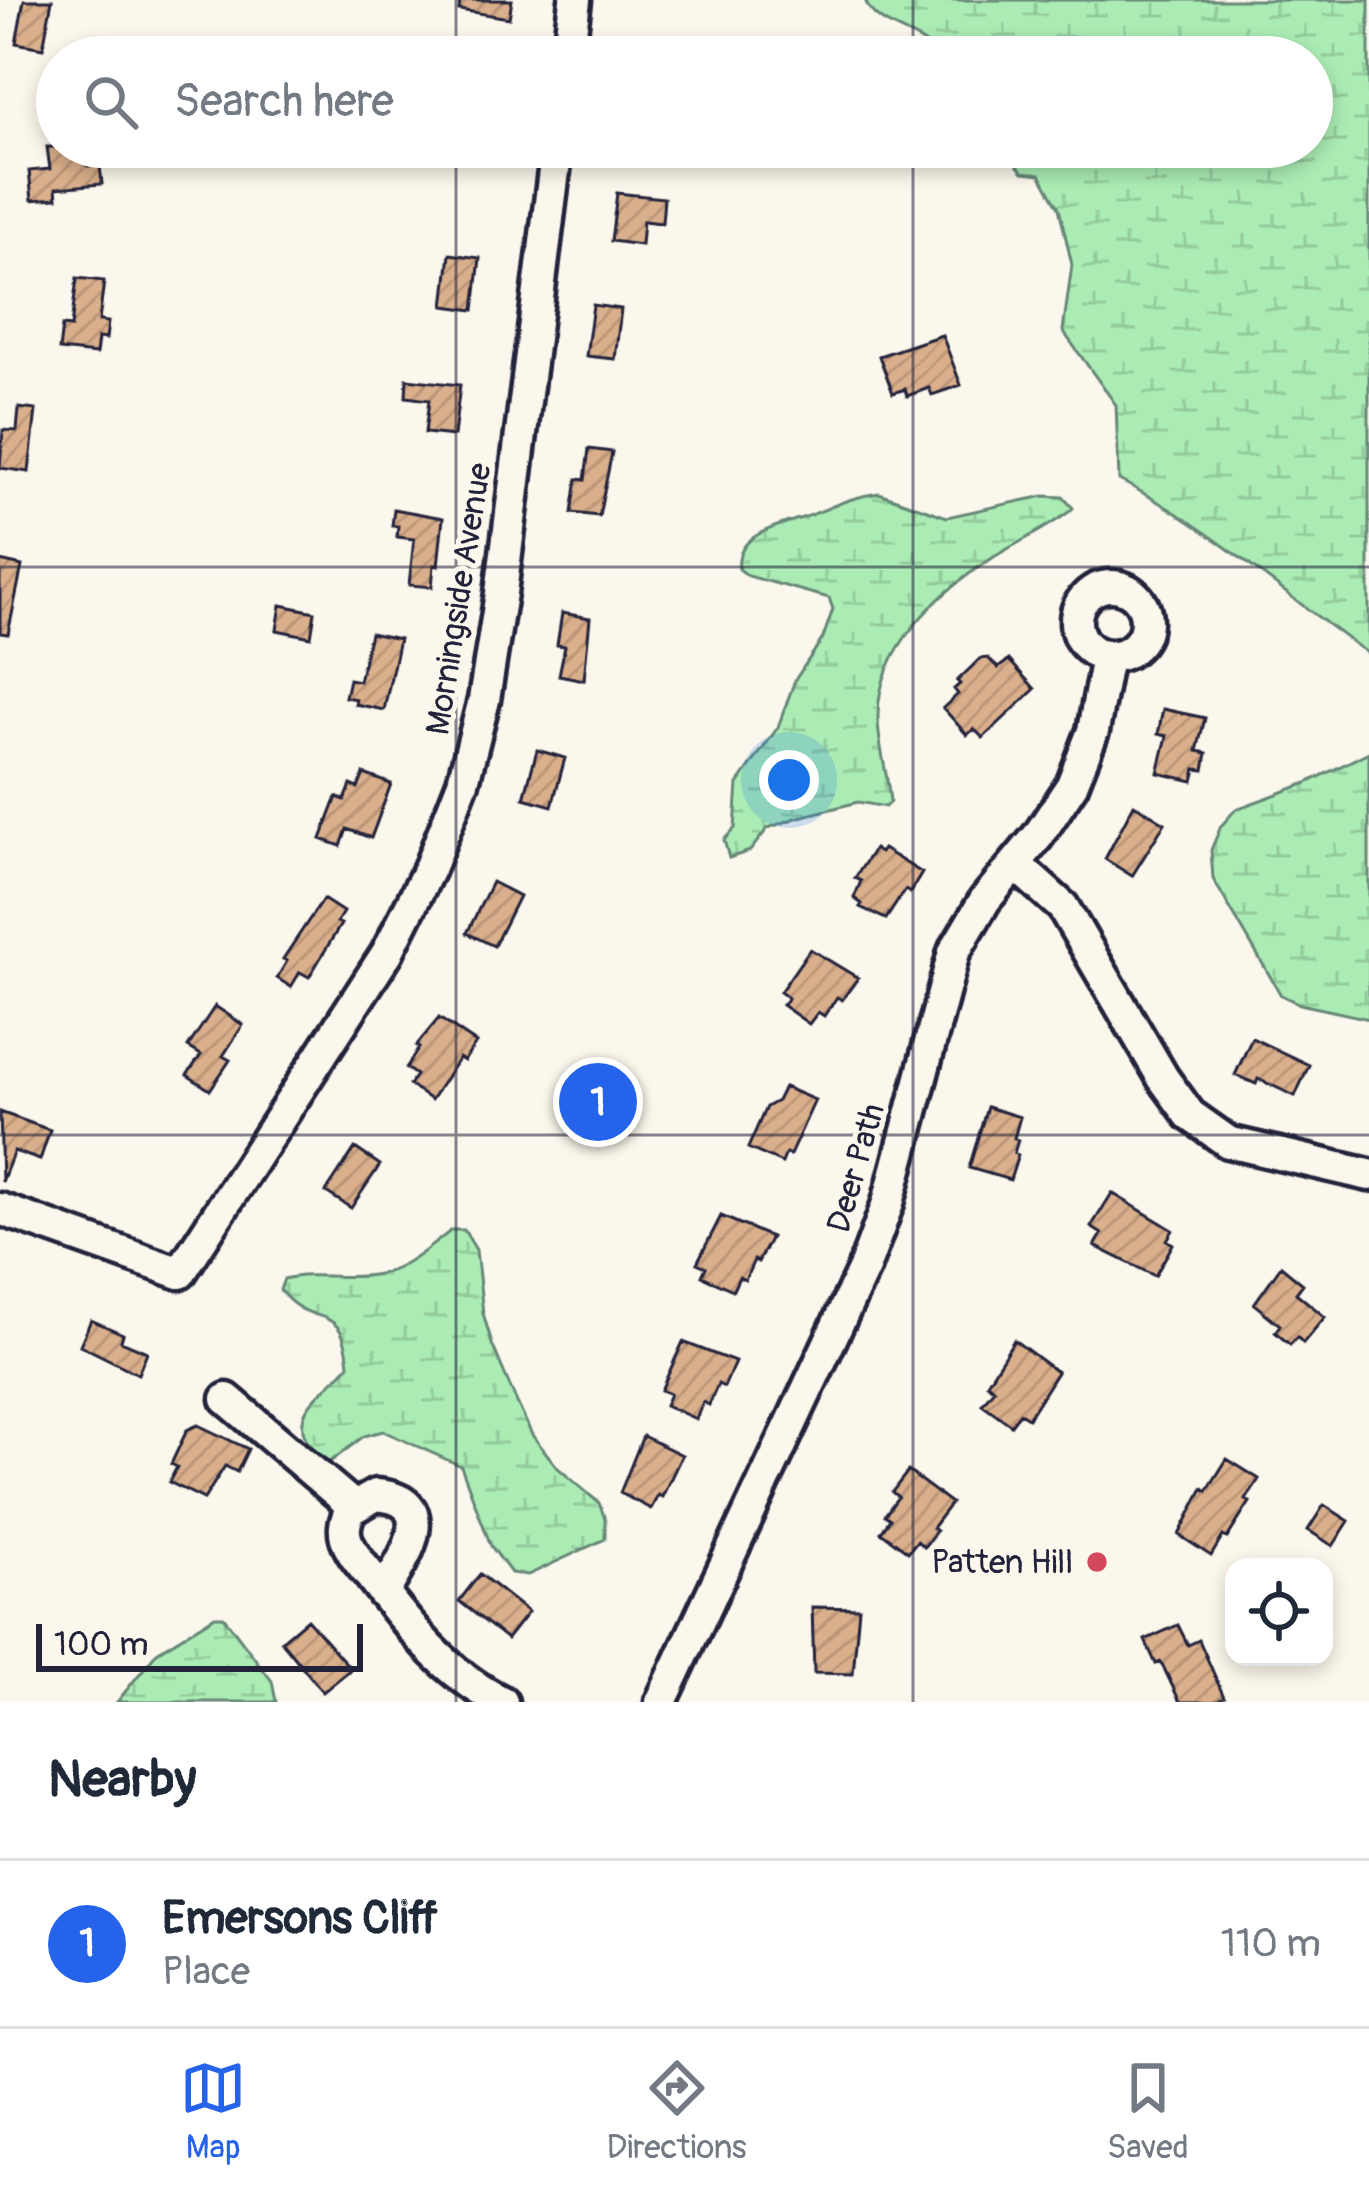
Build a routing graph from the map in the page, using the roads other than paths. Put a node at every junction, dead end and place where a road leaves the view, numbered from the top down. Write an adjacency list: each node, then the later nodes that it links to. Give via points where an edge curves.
1 (574, 0): 2 (street)
2 (570, 36)
3 (553, 168): 7 (street, Morningside Avenue, via 484,700 463,782 387,952 180,1274)
4 (1107, 657): 5 (street, Deer Path, via 1072,785)
5 (1015, 864): 6 (street, via 1063,907 1190,1115 1228,1142); 12 (street, Deer Path, via 954,952 864,1268)
6 (1369, 1175)
7 (0, 1209)
8 (227, 1399): 9 (street)
9 (353, 1506): 10 (street, via 345,1535); 10 (street, via 388,1496 413,1520 412,1544)
10 (383, 1593): 11 (street, via 446,1664)
11 (502, 1702)
12 (661, 1702)

